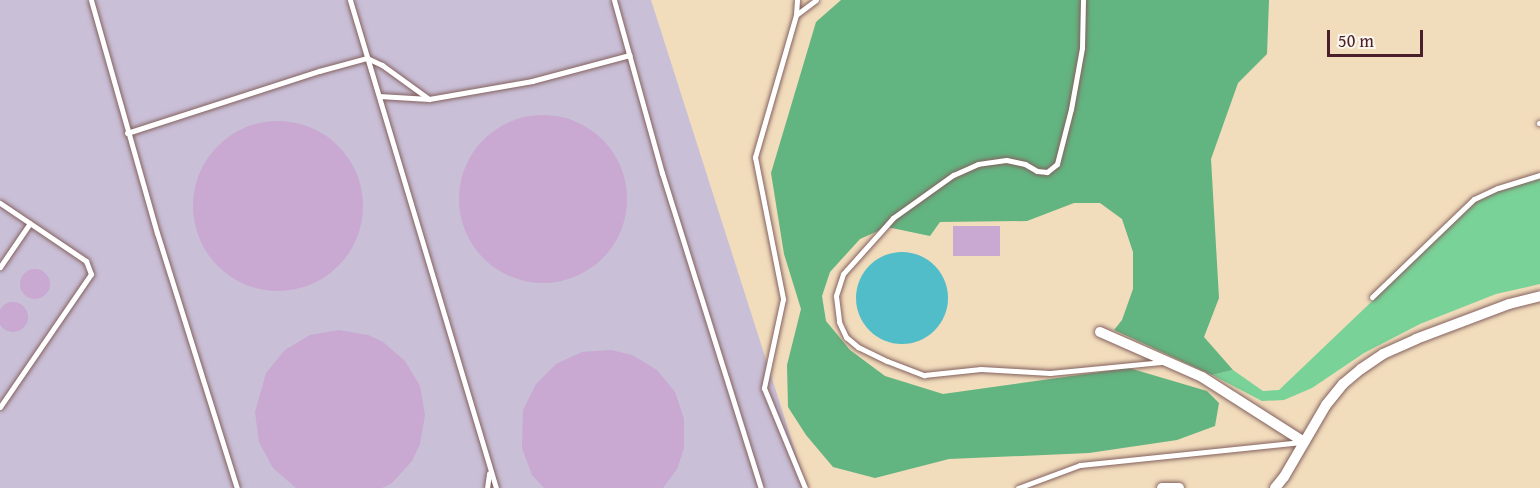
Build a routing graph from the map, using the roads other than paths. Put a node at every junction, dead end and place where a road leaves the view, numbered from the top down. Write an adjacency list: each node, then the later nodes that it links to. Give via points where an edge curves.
1 (91, 0): 12 (lane)
2 (350, 0): 9 (lane)
3 (614, 0): 8 (lane)
4 (797, 0): 7 (lane)
5 (816, 0): 7 (lane)
6 (1083, 0): 20 (lane, via 1082,48 1056,164 1047,172 1006,160 978,164 953,175 893,218 843,274 836,296 839,321 846,338 858,347 924,375 981,369 1050,373)
7 (796, 15): 28 (lane, via 755,157 783,298 764,388)
8 (630, 55): 11 (lane, via 532,81); 27 (lane, via 662,173)
9 (367, 58): 10 (lane); 11 (lane); 12 (lane)
10 (379, 96): 11 (lane); 23 (lane)
11 (429, 99)
12 (127, 133): 24 (lane)
13 (1540, 176): 18 (lane, via 1474,199)
14 (0, 203): 15 (lane)
15 (30, 223): 16 (lane); 21 (lane, via 86,261 91,274)
16 (0, 267)
17 (1540, 296): 22 (street, via 1464,320 1383,354 1343,384)
18 (1372, 297)
19 (1100, 332): 20 (street)
20 (1166, 361): 22 (street, via 1202,377)
21 (0, 407)
22 (1304, 442): 29 (lane, via 1080,465); 32 (street)
23 (490, 471): 25 (lane); 26 (lane)
24 (237, 488)
25 (487, 488)
26 (496, 488)
27 (761, 488)
28 (805, 488)
29 (1018, 488)
30 (1162, 488): 31 (street)
31 (1179, 488)
32 (1275, 488)

